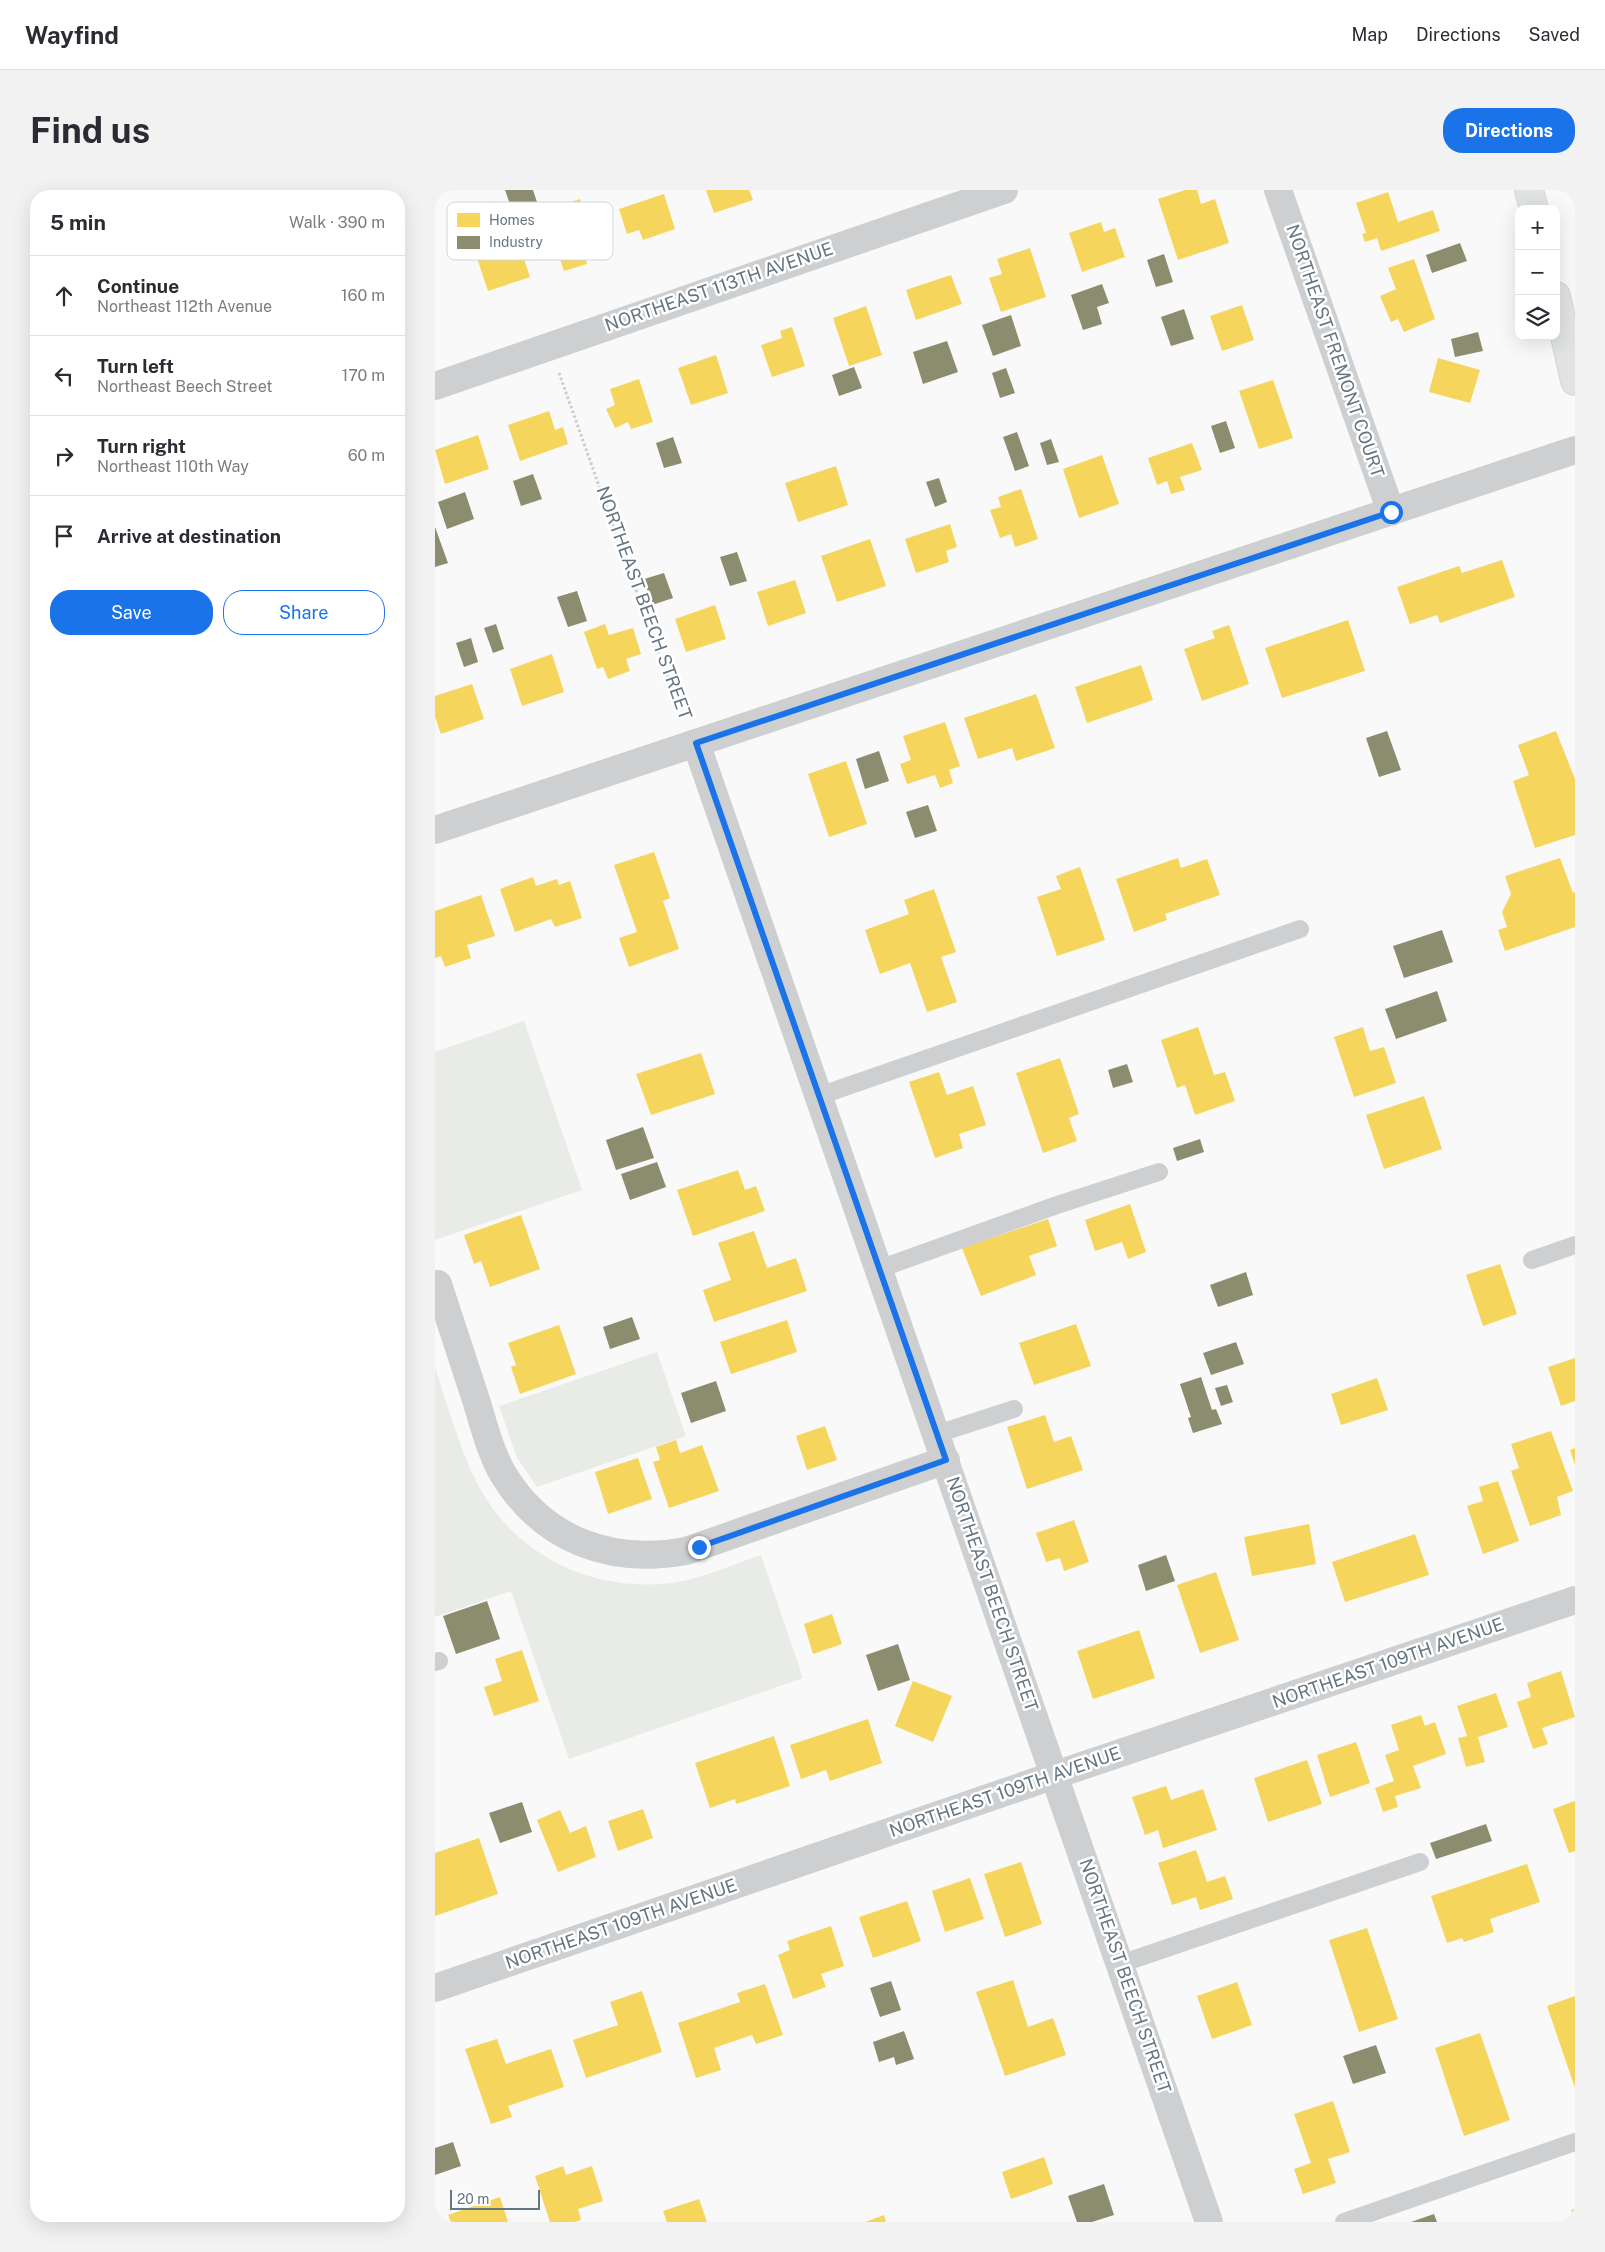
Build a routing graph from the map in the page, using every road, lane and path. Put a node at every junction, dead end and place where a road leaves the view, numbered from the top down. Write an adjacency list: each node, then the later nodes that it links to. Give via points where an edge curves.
1 (1004, 190): 6 (street, NORTHEAST 113TH AVENUE)
2 (1278, 190): 10 (street, NORTHEAST FREMONT COURT)
3 (1529, 190): 4 (main road)
4 (1533, 205)
5 (1560, 314): 7 (main road)
6 (549, 346): 8 (street, NORTHEAST 113TH AVENUE); 11 (path, NORTHEAST BEECH STREET, via 659,655)
7 (1575, 381)
8 (435, 386)
9 (1575, 450): 10 (street)
10 (1391, 512): 11 (street)
11 (696, 743): 12 (street); 14 (street, NORTHEAST BEECH STREET)
12 (435, 830)
13 (1300, 929): 14 (lane)
14 (819, 1096): 18 (street, NORTHEAST BEECH STREET)
15 (1159, 1172): 18 (lane)
16 (1575, 1246): 17 (lane)
17 (1533, 1260)
18 (879, 1269): 21 (street, NORTHEAST BEECH STREET)
19 (438, 1284): 22 (street, via 502,1472 528,1507 562,1533 587,1545 643,1556 686,1551)
20 (1014, 1409): 21 (lane)
21 (937, 1434): 22 (street, NORTHEAST BEECH STREET)
22 (946, 1460): 24 (street, NORTHEAST BEECH STREET)
23 (1575, 1600): 24 (street, NORTHEAST 109TH AVENUE)
24 (1055, 1775): 26 (street, NORTHEAST BEECH STREET); 27 (street, NORTHEAST 109TH AVENUE)
25 (1420, 1862): 26 (lane)
26 (1120, 1964): 29 (street, NORTHEAST BEECH STREET)
27 (435, 1988)
28 (1575, 2142): 30 (lane)
29 (1209, 2222)
30 (1343, 2222)

